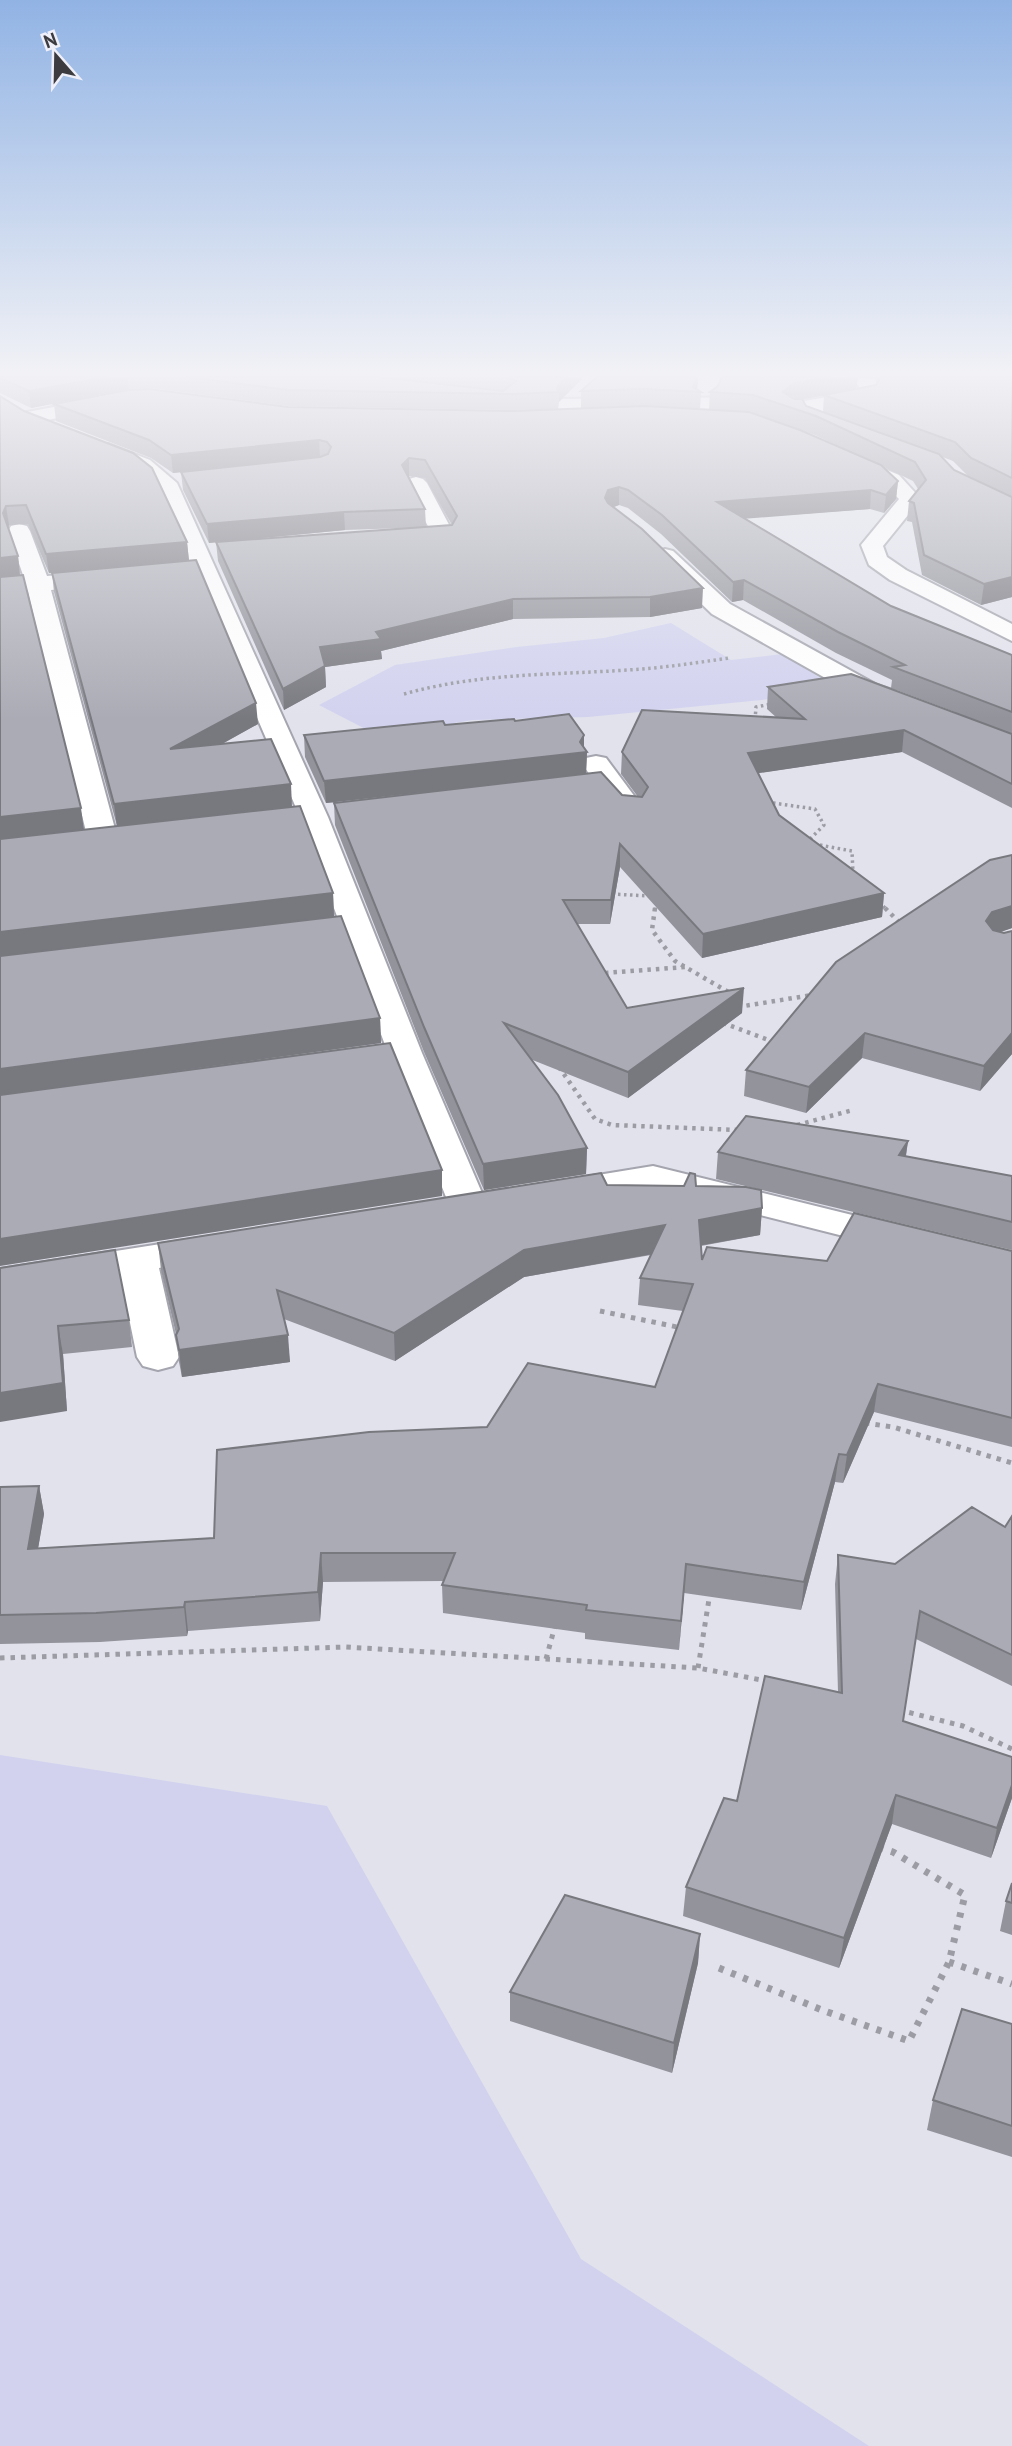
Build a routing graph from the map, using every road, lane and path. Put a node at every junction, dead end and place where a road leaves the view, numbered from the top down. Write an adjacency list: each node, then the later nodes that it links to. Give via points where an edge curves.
1 (169, 491): 8 (street)
2 (420, 491): 5 (street, via 444,536)
3 (906, 491): 12 (street, via 910,499 872,545 877,560)
4 (19, 531): 10 (street)
5 (382, 538)
6 (648, 538): 13 (street, via 720,609)
7 (226, 552): 8 (street)
8 (195, 565): 39 (street, via 315,816 344,928 391,1055)
9 (129, 576): 10 (street)
10 (38, 584): 11 (street); 21 (street)
11 (0, 587)
12 (1012, 635)
13 (792, 649): 14 (path, via 628,670 439,683); 15 (street, via 868,691)
14 (404, 694)
15 (911, 707)
16 (754, 718): 17 (path)
17 (761, 728)
18 (596, 777): 20 (street)
19 (773, 803): 23 (path, via 815,809 824,825)
20 (631, 811)
21 (103, 840)
22 (796, 841): 23 (path)
23 (806, 842): 24 (path, via 852,851)
24 (853, 879)
25 (603, 893): 28 (path, via 657,896 652,930)
26 (876, 897): 27 (path)
27 (908, 929)
28 (685, 967): 29 (path); 31 (path)
29 (605, 973)
30 (815, 995): 31 (path)
31 (751, 1005): 32 (path)
32 (725, 1009)
33 (712, 1018): 34 (path)
34 (785, 1047)
35 (555, 1061): 38 (path, via 595,1119 603,1122)
36 (853, 1110): 37 (path)
37 (787, 1126)
38 (751, 1130)
39 (469, 1207): 40 (street); 42 (street, via 653,1177)
40 (429, 1213)
41 (243, 1243): 43 (street)
42 (932, 1246)
43 (137, 1260): 44 (street); 47 (street)
44 (0, 1281)
45 (600, 1311): 46 (path)
46 (690, 1329)
47 (158, 1357)
48 (853, 1421): 49 (path, via 893,1427)
49 (1012, 1463)
50 (711, 1589): 54 (path)
51 (557, 1620): 53 (path)
52 (0, 1658): 53 (path, via 345,1647)
53 (546, 1659): 54 (path)
54 (698, 1668): 55 (path)
55 (777, 1682)
56 (896, 1710): 57 (path, via 963,1726)
57 (1012, 1749)
58 (867, 1843): 59 (path, via 893,1852 965,1895)
59 (949, 1962): 60 (path, via 909,2041); 61 (path)
60 (719, 1968)
61 (1012, 1984)

